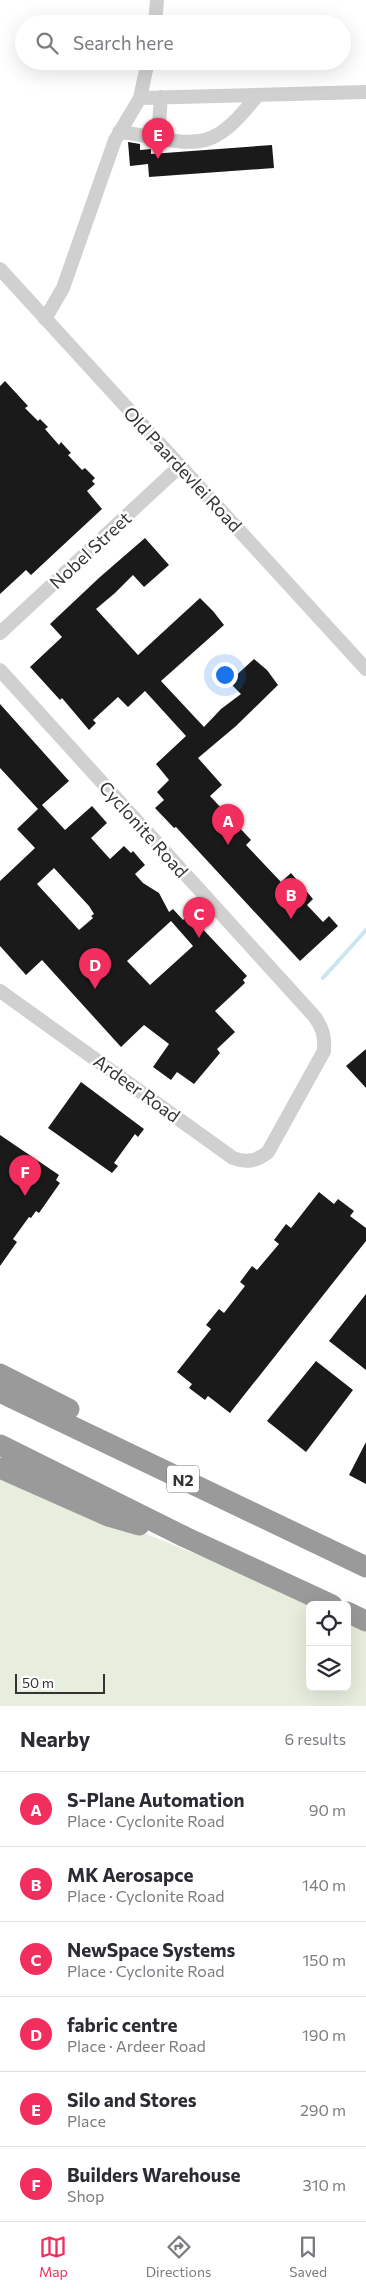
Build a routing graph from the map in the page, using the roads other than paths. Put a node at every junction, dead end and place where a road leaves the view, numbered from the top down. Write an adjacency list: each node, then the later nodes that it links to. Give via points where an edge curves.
1 (157, 0): 2 (street)
2 (156, 15)
3 (146, 70): 6 (street)
4 (366, 92): 5 (street)
5 (258, 95): 7 (street); 9 (street, via 224,130 209,139 182,142)
6 (140, 98): 7 (street); 8 (street)
7 (160, 98): 9 (street)
8 (119, 132): 9 (street); 11 (street, via 63,288)
9 (158, 137)
10 (0, 269): 11 (street, Old Paardevlei Road)
11 (45, 319): 12 (street, Old Paardevlei Road)
12 (179, 467): 13 (street, Nobel Street); 14 (street, Old Paardevlei Road)
13 (0, 633)
14 (366, 669)
15 (0, 670): 17 (street, Cyclonite Road, via 322,1026 324,1051)
16 (0, 991): 17 (street, Ardeer Road, via 234,1158 242,1161 260,1158)
17 (274, 1142)
18 (0, 1374): 22 (highway, via 202,1476)
19 (0, 1392): 22 (highway, N2)
20 (0, 1445): 23 (highway)
21 (0, 1468): 23 (highway, via 108,1516)
22 (241, 1506): 24 (highway, N2)
23 (185, 1536): 25 (highway)
24 (366, 1567)
25 (323, 1601)
26 (351, 1614): 27 (highway)
27 (366, 1621)

